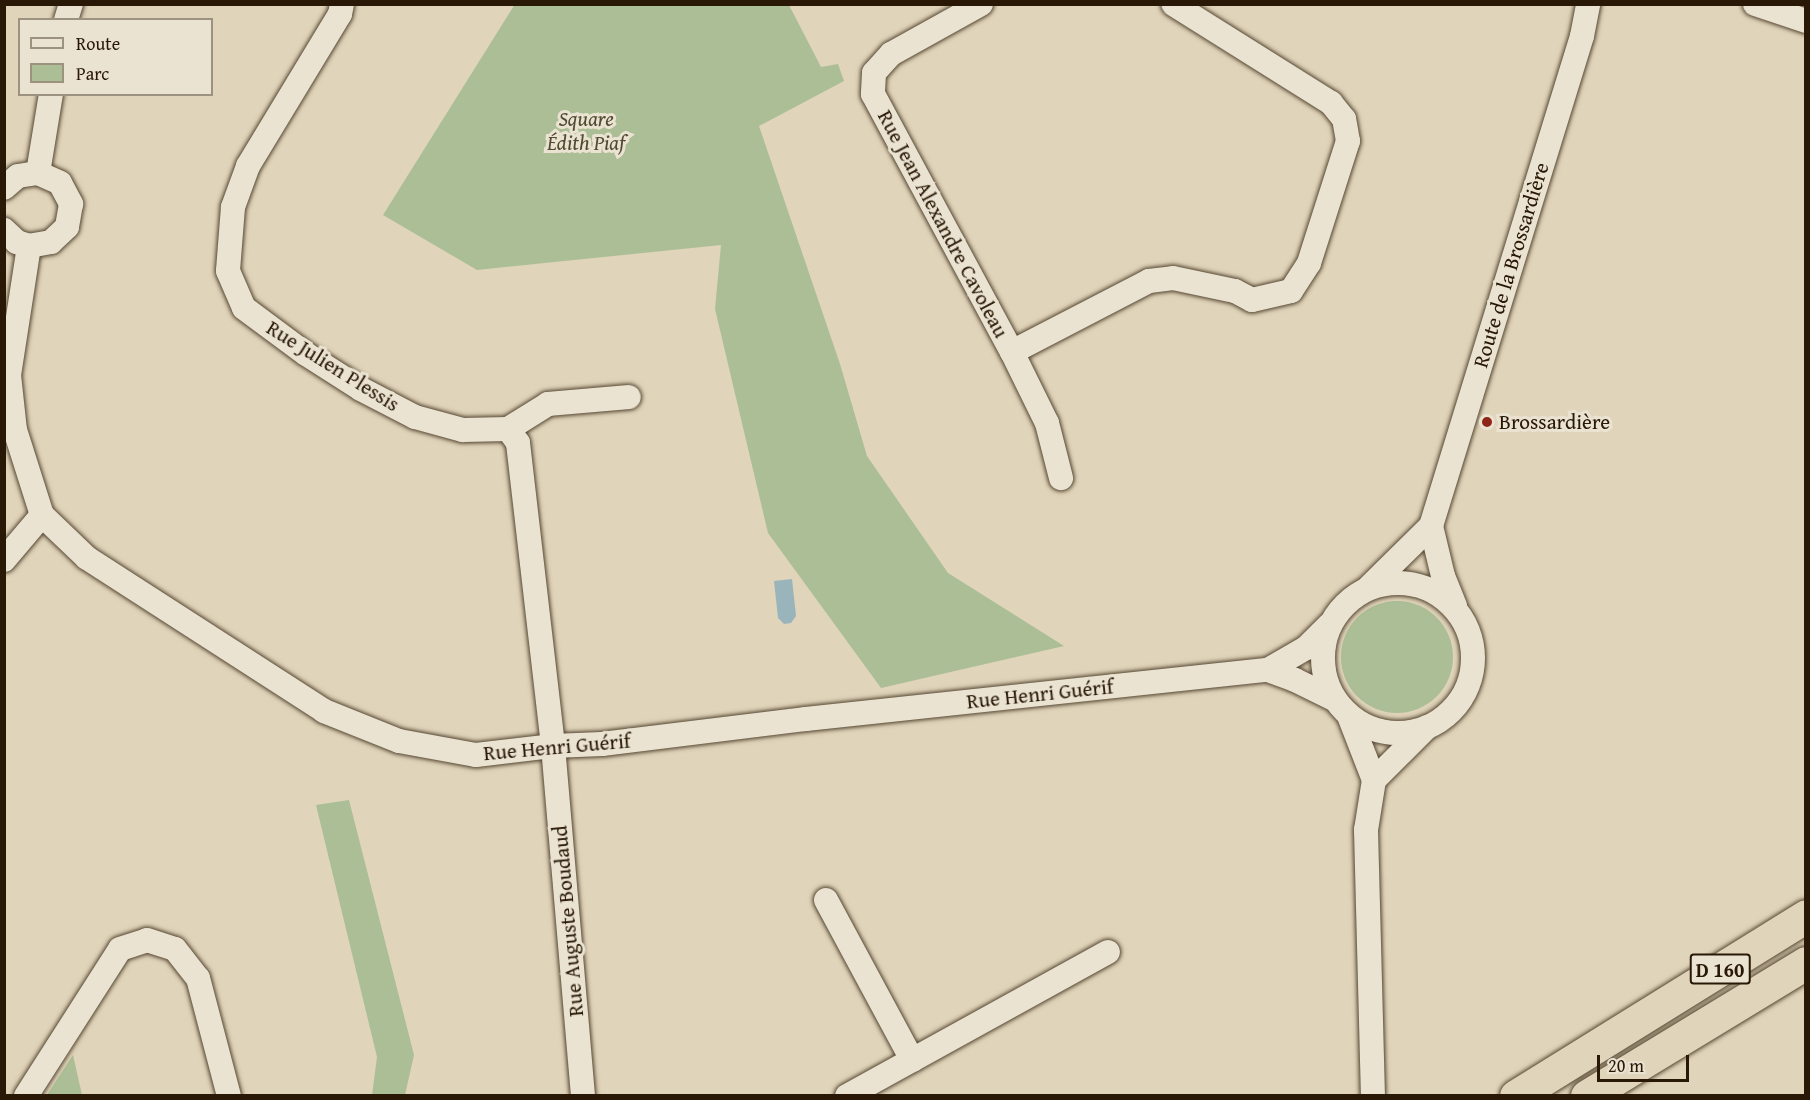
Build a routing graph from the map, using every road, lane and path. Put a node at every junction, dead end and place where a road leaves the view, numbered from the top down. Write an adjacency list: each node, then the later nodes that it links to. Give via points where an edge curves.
1 (342, 4): 14 (street, Rue Julien Plessis, via 340,14 248,166 233,207 228,271 244,309 361,389 415,417 453,428)
2 (981, 4): 12 (street, Rue Jean Alexandre Cavoleau, via 891,54 874,73 873,93)
3 (1173, 4): 12 (street, Rue Jean Alexandre Cavoleau, via 1331,103 1344,119 1348,141 1308,263 1291,291 1252,300 1235,291 1173,278 1149,281)
4 (1587, 4): 17 (street, Route de la Brossardière, via 1582,36)
5 (1755, 4): 6 (street)
6 (1806, 21)
7 (51, 96): 8 (street)
8 (38, 173): 9 (street, via 18,177); 11 (street, via 50,176 64,188 71,216 60,236 40,246)
9 (4, 188)
10 (4, 230): 11 (street, via 17,242)
11 (29, 246): 16 (street, Rue Henri Guérif, via 9,375 15,430)
12 (1012, 352): 15 (street, via 1047,423)
13 (629, 397): 14 (street, via 548,404)
14 (508, 429): 25 (street, via 518,443)
15 (1061, 478)
16 (42, 515): 18 (street); 25 (street, Rue Henri Guérif, via 87,558 324,711 399,741 476,755)
17 (1431, 526): 19 (street, Route de la Brossardière); 20 (street, via 1443,576)
18 (4, 560)
19 (1367, 589): 20 (street, via 1391,583 1416,584 1438,594); 21 (street, via 1351,597)
20 (1457, 610): 24 (street, via 1473,653 1471,677 1462,698 1447,715)
21 (1329, 625): 22 (street, Rue Henri Guérif, via 1306,648); 23 (street, via 1322,663 1326,682)
22 (1268, 670): 23 (street, Rue Henri Guérif, via 1295,680); 25 (street, Rue Henri Guérif, via 602,744)
23 (1342, 707): 24 (street, via 1366,727 1407,733); 26 (street)
24 (1427, 728): 26 (street)
25 (553, 746): 35 (street, Rue Auguste Boudaud)
26 (1374, 780): 37 (street, via 1366,830)
27 (826, 900): 32 (street)
28 (1806, 916): 31 (highway, D 160)
29 (1108, 952): 32 (street)
30 (1806, 963): 40 (highway, D 160)
31 (1635, 1022): 38 (highway, D 160); 39 (highway, D 160)
32 (912, 1060): 36 (street)
33 (26, 1095): 34 (street, via 120,949 147,940 175,949 198,978)
34 (228, 1095)
35 (584, 1095)
36 (847, 1095)
37 (1373, 1095)
38 (1494, 1095)
39 (1516, 1095)
40 (1587, 1095)

